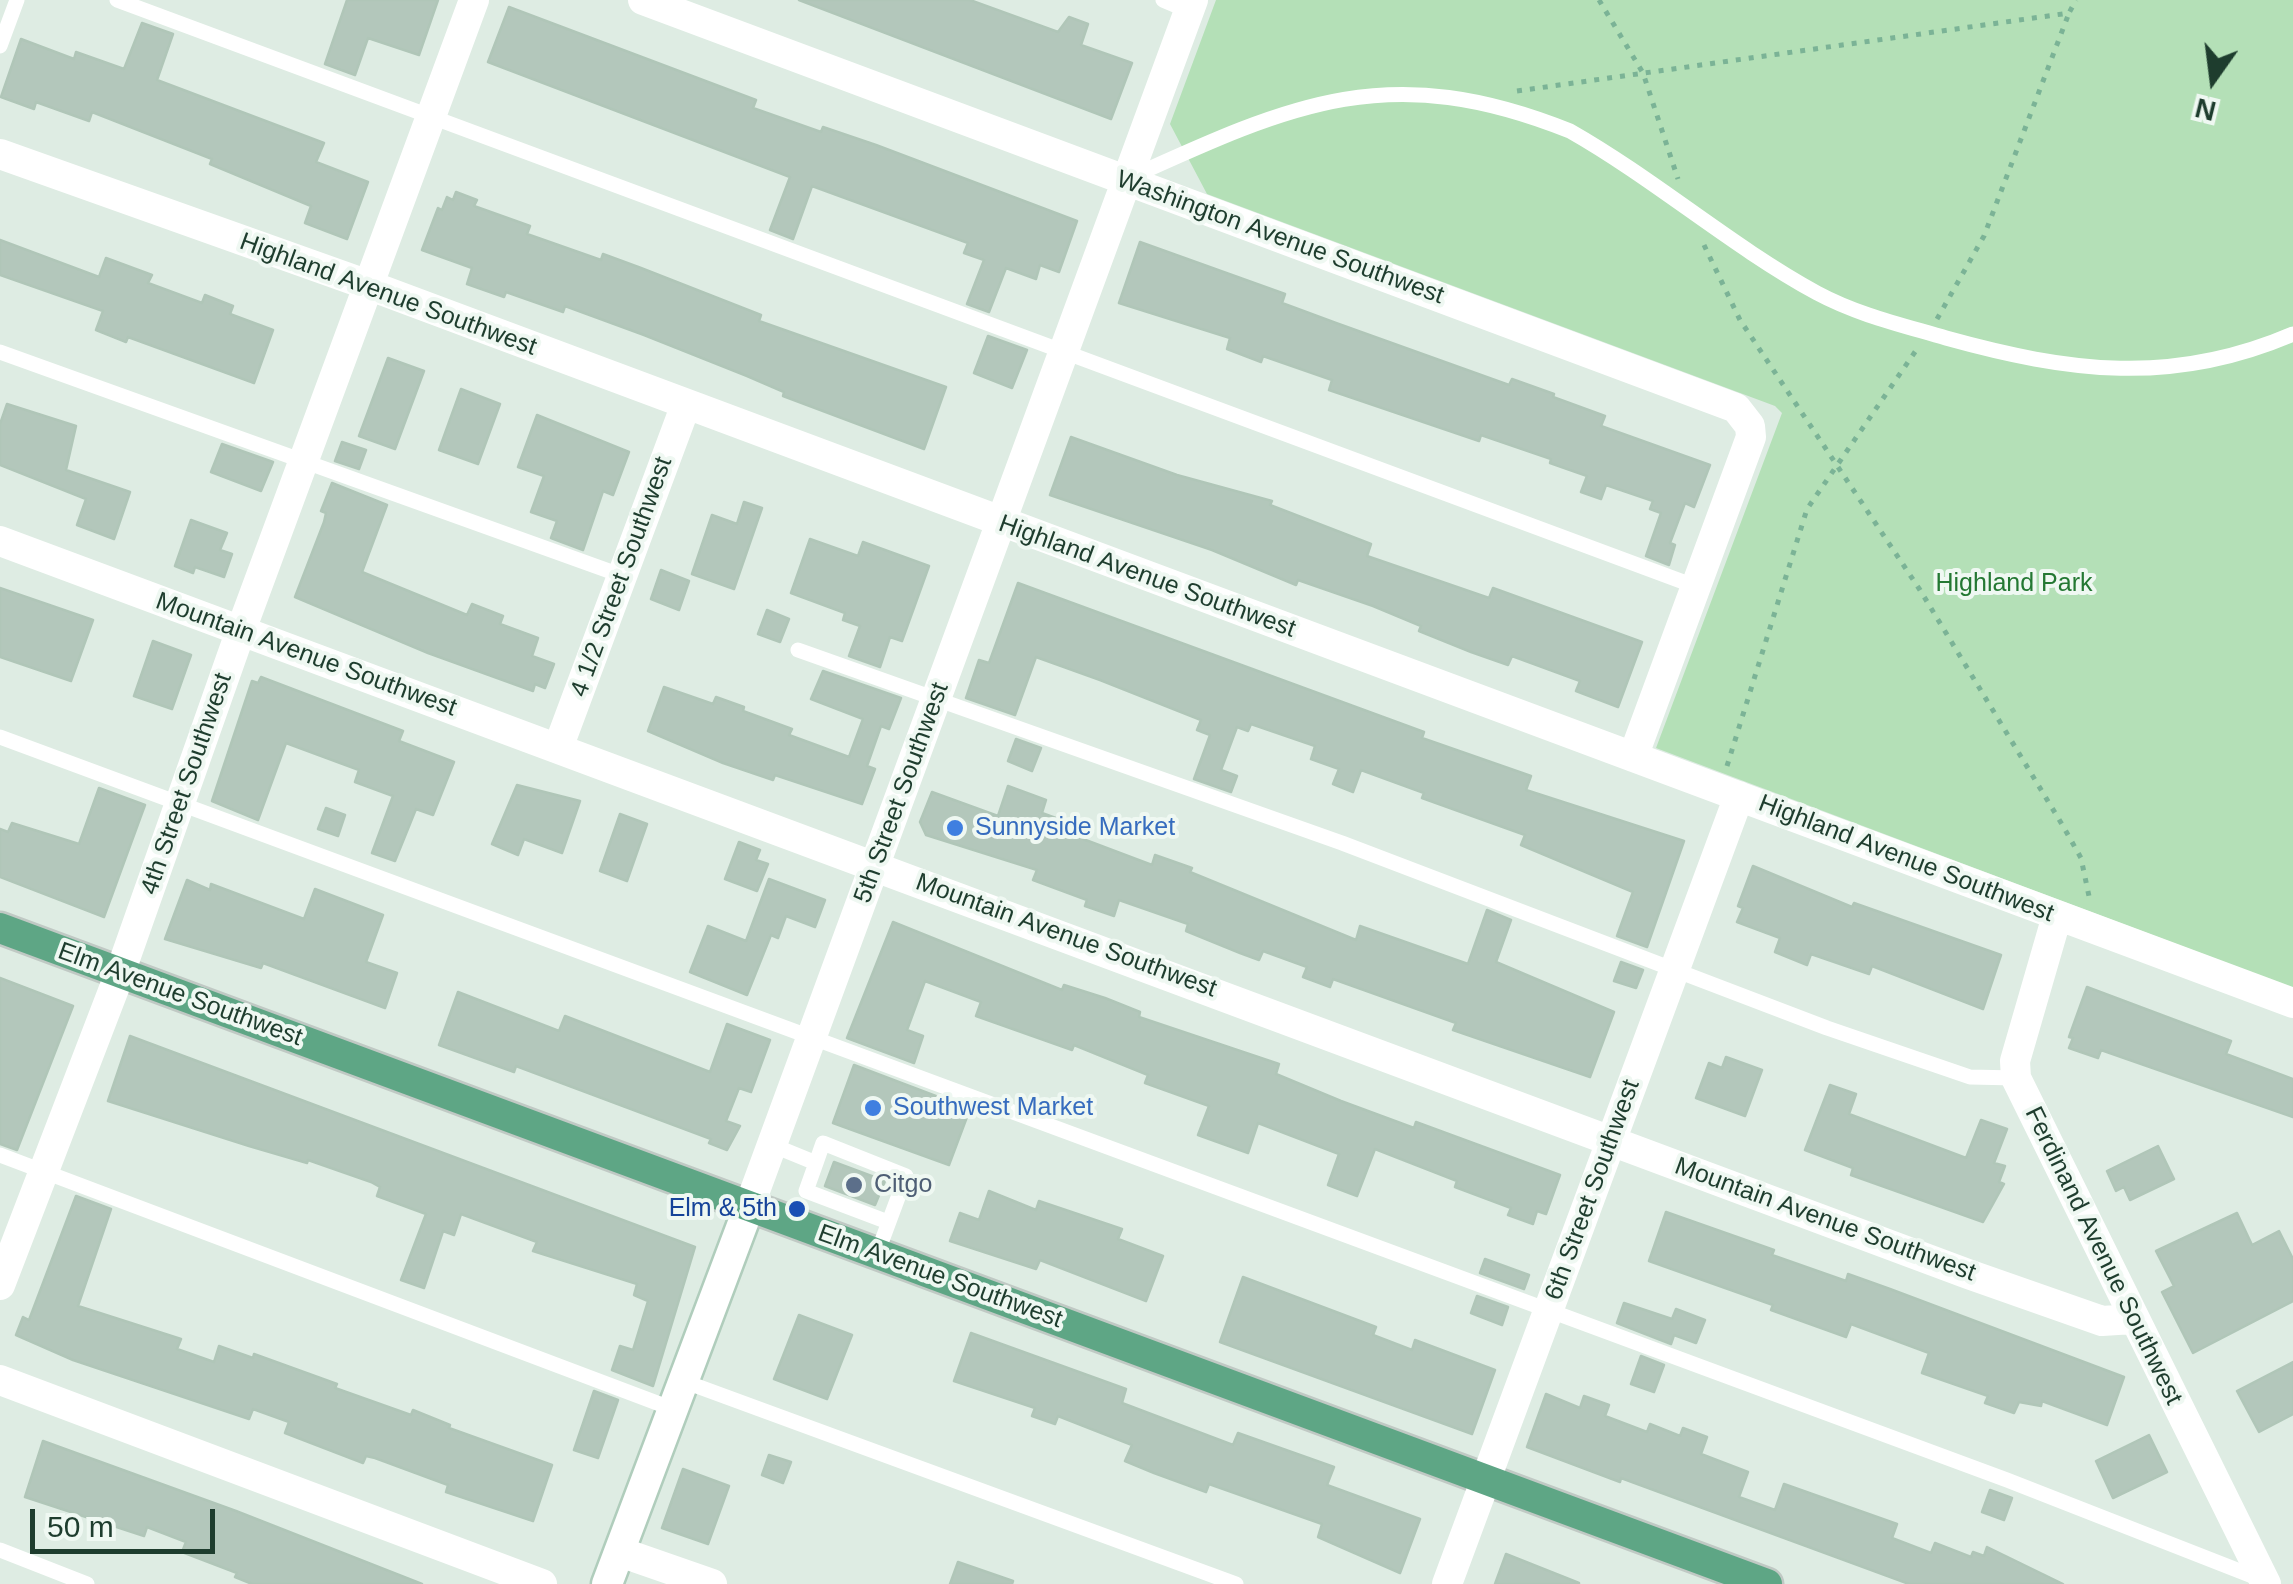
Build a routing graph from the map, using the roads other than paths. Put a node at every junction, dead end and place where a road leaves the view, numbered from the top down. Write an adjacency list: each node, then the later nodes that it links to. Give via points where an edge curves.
1 (17, 0): 6 (lane)
2 (117, 0): 7 (lane)
3 (474, 0): 7 (street, 4th Street Southwest)
4 (643, 0): 9 (street, Washington Avenue Southwest)
5 (1181, 4): 9 (street, 5th Street Southwest)
6 (0, 46)
7 (430, 116): 10 (street, 4th Street Southwest); 13 (lane)
8 (0, 154): 10 (street, Highland Avenue Southwest)
9 (1124, 181): 11 (lane, via 1295,108 1372,94 1434,93 1526,113 1570,131 1820,294 1866,315 2009,356 2119,371 2217,360); 13 (street, 5th Street Southwest); 19 (street, Washington Avenue Southwest, via 1736,408 1751,437)
10 (368, 285): 14 (street, Highland Avenue Southwest); 15 (street, 4th Street Southwest)
11 (2293, 334)
12 (0, 352): 15 (lane)
13 (1064, 352): 16 (street, 5th Street Southwest); 19 (lane)
14 (685, 406): 16 (street, Highland Avenue Southwest); 18 (street, 4 1/2 Street Southwest)
15 (304, 459): 18 (lane); 20 (street, 4th Street Southwest)
16 (1000, 524): 22 (street, 5th Street Southwest); 25 (street, Highland Avenue Southwest)
17 (0, 540): 20 (street, Mountain Avenue Southwest)
18 (623, 576): 24 (street, 4 1/2 Street Southwest)
19 (1697, 587): 25 (street)
20 (241, 630): 24 (street, Mountain Avenue Southwest); 27 (street, 4th Street Southwest)
21 (798, 650): 22 (lane)
22 (937, 698): 28 (street, 5th Street Southwest); 31 (lane)
23 (0, 737): 27 (lane)
24 (558, 748): 28 (street, Mountain Avenue Southwest)
25 (1633, 757): 26 (street, Highland Avenue Southwest)
26 (1732, 782): 29 (street, Highland Avenue Southwest); 31 (street, 6th Street Southwest)
27 (180, 804): 32 (street, 4th Street Southwest); 34 (lane)
28 (876, 866): 34 (street, 5th Street Southwest); 36 (street, Mountain Avenue Southwest)
29 (2058, 916): 33 (street, Highland Avenue Southwest); 35 (street, Ferdinand Avenue Southwest, via 2015,1060)
30 (0, 928): 32 (main road, Elm Avenue Southwest)
31 (1674, 970): 35 (lane, via 1970,1077); 36 (street, 6th Street Southwest)
32 (120, 973): 40 (street, 4th Street Southwest); 41 (main road, Elm Avenue Southwest)
33 (2293, 1003)
34 (812, 1038): 37 (street, 5th Street Southwest); 45 (lane)
35 (2016, 1078): 46 (street, Ferdinand Avenue Southwest)
36 (1611, 1140): 45 (street, 6th Street Southwest); 46 (street, Mountain Avenue Southwest, via 2102,1321)
37 (772, 1145): 39 (lane); 41 (street, 5th Street Southwest)
38 (0, 1154): 40 (lane)
39 (816, 1163): 42 (lane, via 806,1191); 42 (lane, via 823,1143 906,1176)
40 (42, 1170): 44 (street, 4th Street Southwest); 48 (lane)
41 (749, 1207): 43 (main road, Elm Avenue Southwest); 48 (street, 5th Street Southwest)
42 (888, 1222): 43 (lane)
43 (877, 1254): 49 (main road, Elm Avenue Southwest)
44 (0, 1285)
45 (1548, 1311): 49 (street, 6th Street Southwest); 52 (lane)
46 (2134, 1318): 52 (street, Ferdinand Avenue Southwest)
47 (0, 1380): 54 (street)
48 (678, 1395): 51 (street, 5th Street Southwest); 57 (lane)
49 (1488, 1480): 58 (street, 6th Street Southwest); 59 (main road, Elm Avenue Southwest)
50 (0, 1550): 53 (lane)
51 (620, 1552): 55 (street, 5th Street Southwest); 56 (street)
52 (2265, 1582)
53 (87, 1584)
54 (542, 1584)
55 (608, 1584)
56 (712, 1584)
57 (1236, 1584)
58 (1447, 1584)
59 (1767, 1584)

